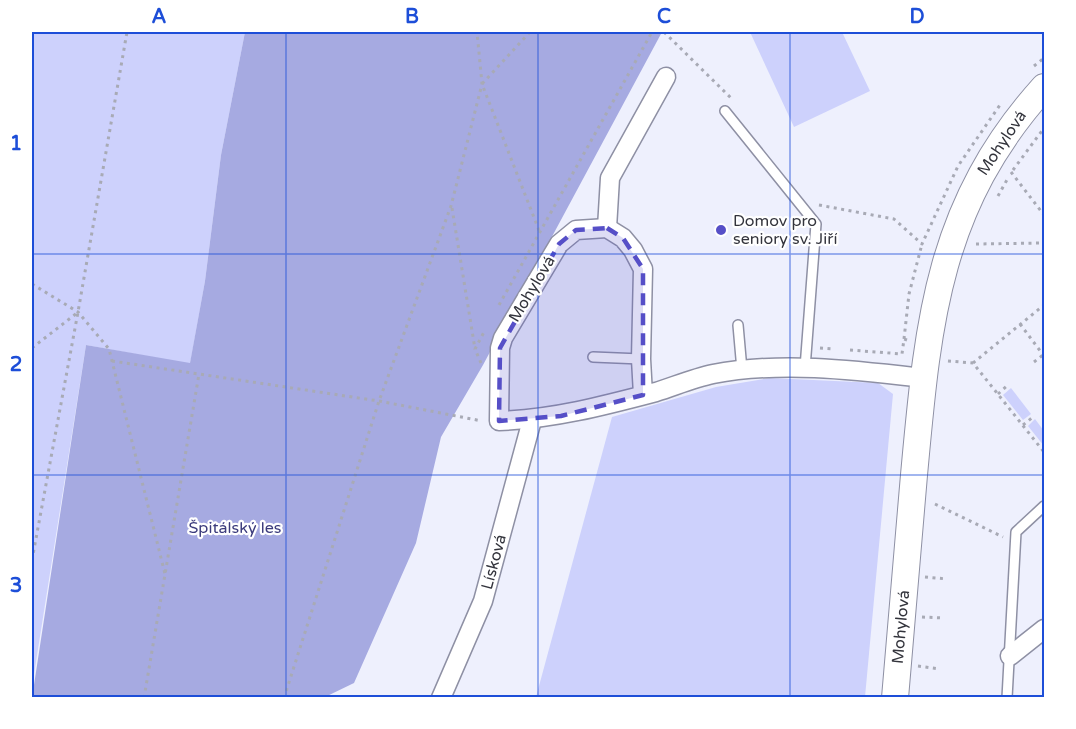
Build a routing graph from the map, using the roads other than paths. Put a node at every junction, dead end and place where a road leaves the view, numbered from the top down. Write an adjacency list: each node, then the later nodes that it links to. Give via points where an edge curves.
1 (666, 77): 4 (street, via 610,178)
2 (1038, 78): 10 (street, Mohylová, via 961,216 945,260 927,341)
3 (725, 111): 8 (lane, via 816,224)
4 (607, 228): 7 (street, via 628,244 643,269); 12 (street, Mohylová, via 576,230 559,244 503,338 499,421)
5 (738, 325): 9 (lane)
6 (593, 357): 7 (lane)
7 (641, 359): 11 (street)
8 (805, 368): 9 (street); 10 (street)
9 (742, 370): 11 (street)
10 (935, 374): 17 (street, Mohylová)
11 (643, 395): 12 (street)
12 (532, 420): 16 (street, Lísková, via 483,601)
13 (1044, 506): 15 (lane, via 1016,532)
14 (1044, 629): 15 (street)
15 (1010, 656): 18 (lane)
16 (441, 698)
17 (895, 698)
18 (1007, 698)

